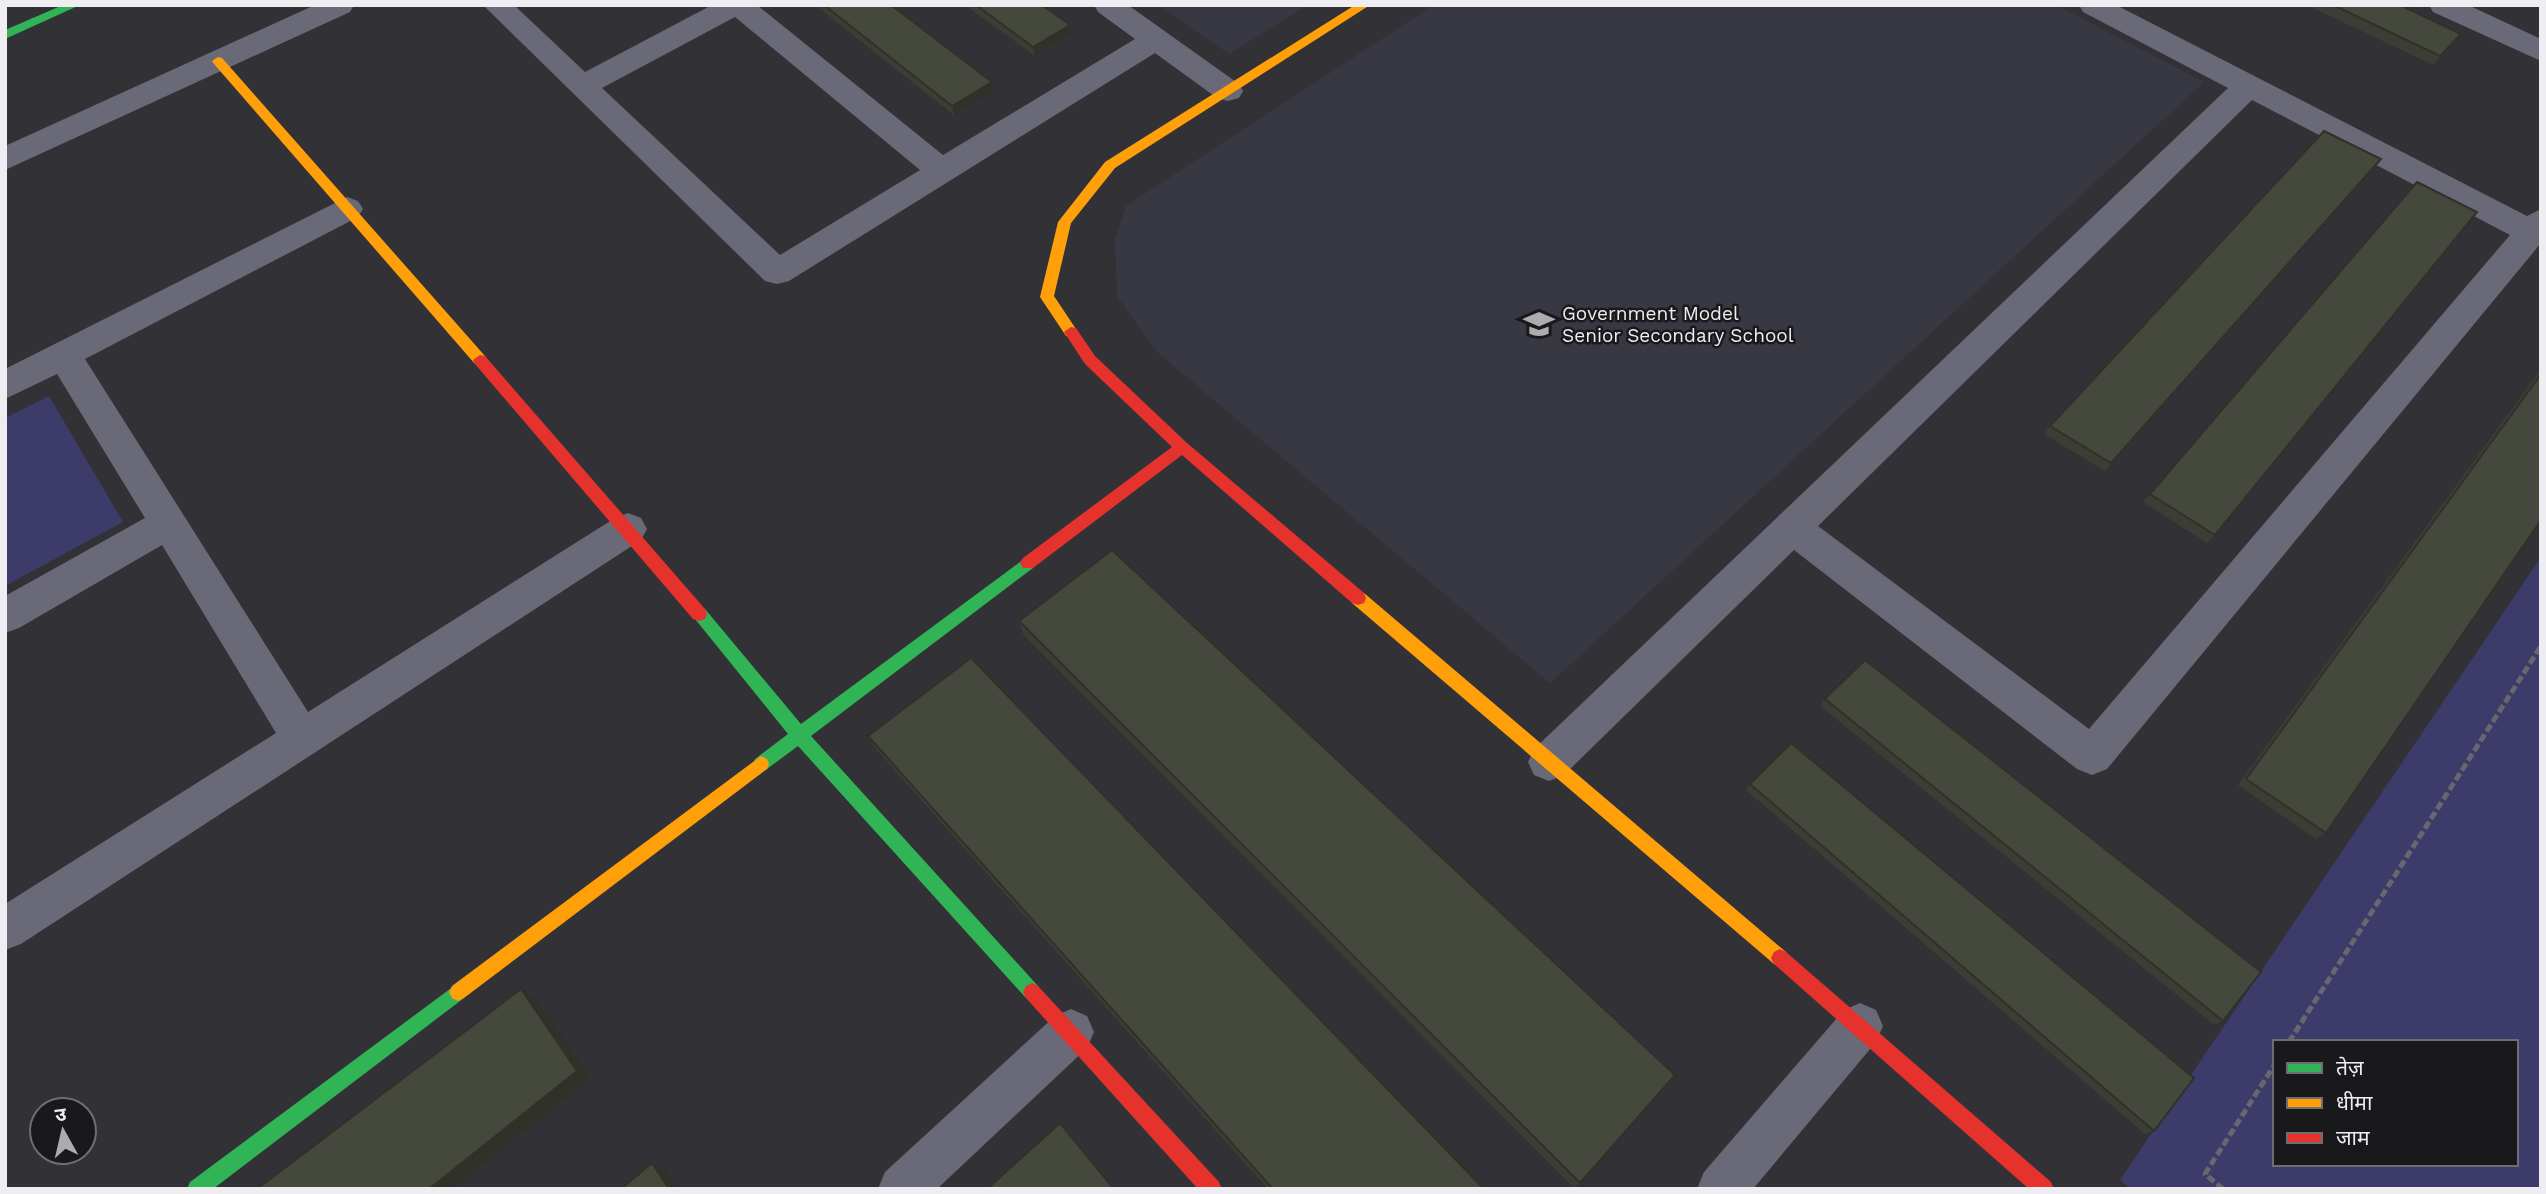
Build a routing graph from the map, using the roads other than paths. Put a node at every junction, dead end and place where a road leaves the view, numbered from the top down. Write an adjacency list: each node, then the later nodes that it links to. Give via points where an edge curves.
1 (74, 5): 9 (street)
2 (340, 5): 12 (street)
3 (497, 5): 13 (street)
4 (737, 5): 13 (street); 17 (street)
5 (1108, 5): 10 (street)
6 (1364, 5): 15 (street)
7 (2093, 5): 14 (street)
8 (2444, 5): 11 (street)
9 (5, 35)
10 (1156, 39): 15 (street); 17 (street)
11 (2541, 51)
12 (218, 61): 16 (street); 18 (street)
13 (582, 86): 17 (street, via 777,272)
14 (2248, 86): 19 (street); 24 (street)
15 (1228, 91): 22 (street, via 1110,165 1065,222 1047,297 1090,360)
16 (5, 159)
17 (942, 171)
18 (347, 209): 20 (street); 25 (street)
19 (2536, 226): 24 (street, via 2092,757)
20 (64, 355): 21 (street); 23 (street)
21 (5, 384)
22 (1182, 447): 27 (street); 29 (street)
23 (169, 523): 26 (street); 28 (street)
24 (1792, 527): 29 (street)
25 (628, 529): 27 (street); 28 (street)
26 (5, 616)
27 (799, 735): 32 (street); 33 (street)
28 (302, 739): 30 (street)
29 (1549, 762): 31 (street)
30 (5, 929)
31 (1860, 1027): 36 (street); 37 (street)
32 (1070, 1032): 34 (street); 35 (street)
33 (197, 1189)
34 (902, 1189)
35 (1212, 1189)
36 (1721, 1189)
37 (2044, 1189)

